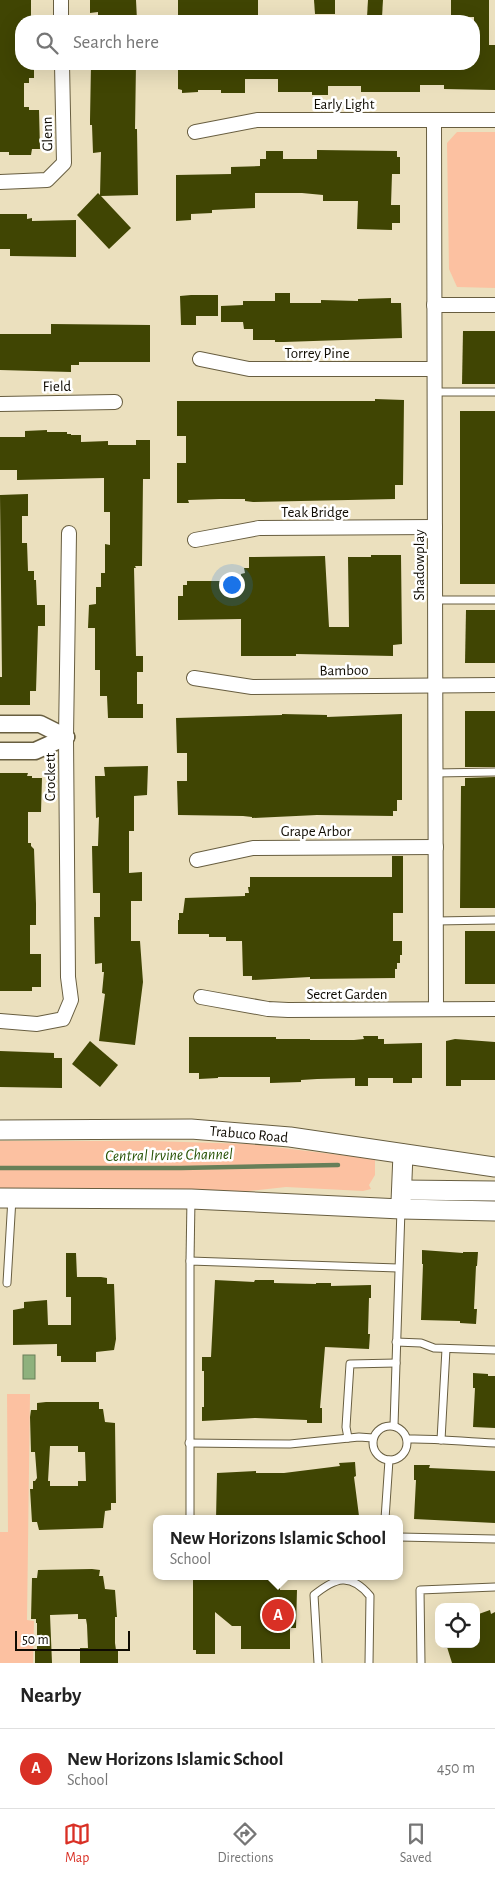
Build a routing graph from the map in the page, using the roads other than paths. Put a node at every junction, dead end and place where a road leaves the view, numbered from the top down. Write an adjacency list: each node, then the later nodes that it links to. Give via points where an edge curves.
1 (61, 0): 2 (street)
2 (61, 15)
3 (62, 70): 7 (street, Glenn, via 64,163 47,180)
4 (434, 120): 5 (street, Early Light); 6 (street, Early Light, via 257,120); 8 (street, Shadowplay)
5 (495, 120)
6 (195, 132)
7 (0, 182)
8 (434, 305): 9 (street); 11 (street, Shadowplay)
9 (495, 305)
10 (200, 359): 11 (street, Torrey Pine, via 249,370)
11 (434, 369): 12 (street, Shadowplay)
12 (435, 392): 13 (lane); 16 (street, Shadowplay)
13 (495, 392)
14 (115, 402): 15 (street, Field)
15 (0, 404)
16 (435, 527): 18 (street, Teak Bridge, via 260,528); 19 (street, Shadowplay)
17 (69, 533): 25 (street, Crockett)
18 (196, 540)
19 (435, 600): 20 (lane); 22 (street, Shadowplay)
20 (495, 600)
21 (194, 678): 22 (street, Bamboo, via 252,687)
22 (435, 685): 23 (street, Bamboo); 28 (street, Shadowplay)
23 (495, 685)
24 (0, 724): 25 (street, via 40,724)
25 (66, 737): 26 (street, via 35,751); 36 (street, Crockett, via 68,977 71,1000 63,1019 37,1024)
26 (0, 751)
27 (495, 772): 28 (lane)
28 (436, 773): 29 (street, Shadowplay)
29 (436, 847): 30 (street, Grape Arbor, via 253,848); 32 (street, Shadowplay)
30 (197, 860)
31 (495, 920): 32 (lane)
32 (436, 921): 35 (street, Shadowplay)
33 (201, 997): 35 (street, Secret Garden, via 268,1009)
34 (495, 1009): 35 (street, Secret Garden)
35 (436, 1010)
36 (0, 1021)
37 (0, 1130): 38 (main road, Trabuco Road, via 191,1129 290,1138)
38 (404, 1154): 39 (main road, Trabuco Road); 43 (main road)
39 (495, 1167)
40 (495, 1191): 43 (main road)
41 (6, 1198): 42 (main road); 47 (lane)
42 (192, 1199): 43 (main road); 45 (lane)
43 (402, 1200): 44 (main road); 46 (lane)
44 (495, 1210)
45 (190, 1261): 46 (lane); 57 (lane)
46 (398, 1268): 48 (lane)
47 (7, 1283)
48 (396, 1342): 49 (lane); 51 (lane)
49 (446, 1349): 50 (lane); 56 (lane)
50 (495, 1350)
51 (396, 1363): 52 (lane); 53 (lane, via 350,1364)
52 (394, 1426): 54 (lane, via 382,1428); 55 (lane, via 402,1430)
53 (348, 1438): 54 (lane); 57 (lane, via 290,1444)
54 (373, 1438): 59 (lane, via 376,1454)
55 (407, 1439): 56 (lane); 59 (lane, via 403,1454)
56 (441, 1440): 58 (lane)
57 (189, 1443): 60 (lane)
58 (495, 1443)
59 (389, 1460): 61 (lane)
60 (190, 1515)
61 (385, 1515)
62 (403, 1537): 63 (lane)
63 (495, 1539)
64 (495, 1587): 67 (lane, via 420,1590)
65 (318, 1663): 66 (lane, via 314,1595 329,1583 349,1580 364,1588 370,1596)
66 (369, 1663)
67 (421, 1663)

